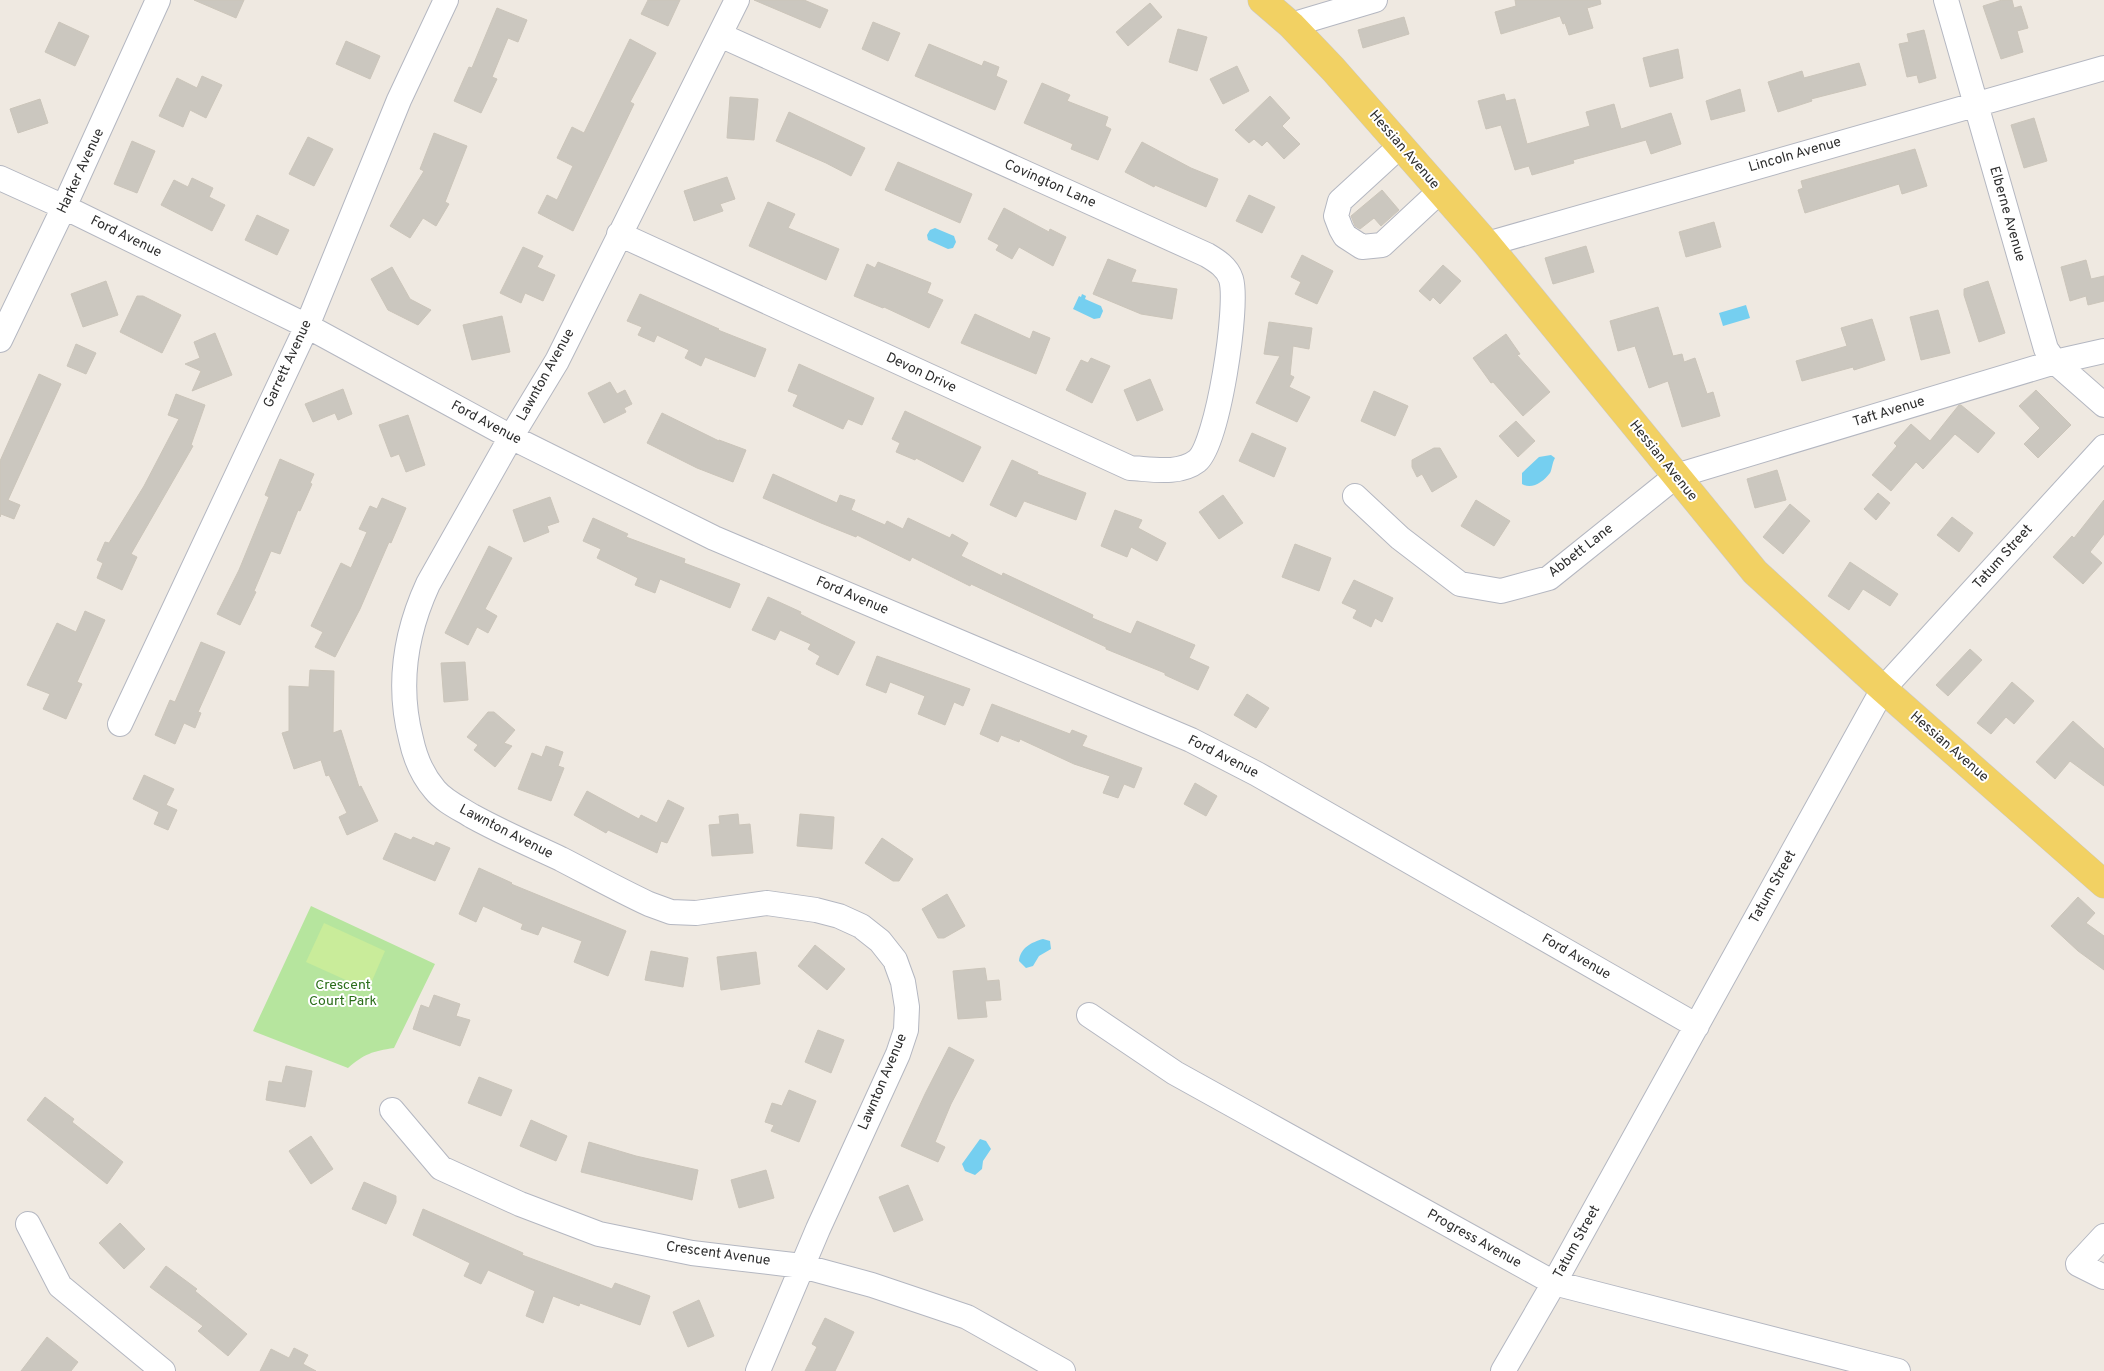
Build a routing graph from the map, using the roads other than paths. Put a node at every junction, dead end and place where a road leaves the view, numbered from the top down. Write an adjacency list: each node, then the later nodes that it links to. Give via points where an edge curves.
1 (158, 0): 14 (street, Harker Avenue)
2 (446, 0): 17 (street, Garrett Avenue, via 399,100)
3 (737, 0): 8 (street, Lawnton Avenue)
4 (1262, 0): 7 (main road, Hessian Avenue)
5 (1375, 0): 7 (street)
6 (1946, 0): 10 (street, Elberne Avenue)
7 (1291, 25): 11 (main road, Hessian Avenue)
8 (720, 35): 15 (street, Lawnton Avenue); 22 (street, Covington Lane, via 1207,255 1224,266 1231,278 1234,300 1222,393)
9 (2104, 68): 10 (street, Lincoln Avenue)
10 (1975, 104): 16 (street, Lincoln Avenue); 20 (street, Elberne Avenue, via 2046,349)
11 (1400, 146): 13 (main road, Hessian Avenue); 13 (street, via 1340,201 1336,216 1345,236 1362,247 1382,245)
12 (0, 178): 14 (street, Ford Avenue)
13 (1440, 191): 16 (main road, Hessian Avenue)
14 (64, 207): 17 (street, Ford Avenue); 18 (street, Harker Avenue)
15 (619, 234): 22 (street, Devon Drive, via 1130,468 1177,470 1198,461); 23 (street, Lawnton Avenue, via 557,361)
16 (1487, 244): 25 (main road, Hessian Avenue)
17 (307, 326): 23 (street, Ford Avenue); 28 (street, Garrett Avenue)
18 (0, 340)
19 (2104, 351): 20 (street, Taft Avenue)
20 (2055, 362): 21 (street, Elberne Avenue); 25 (street, Taft Avenue)
21 (2104, 405)
22 (1212, 431)
23 (511, 437): 31 (street, Ford Avenue, via 714,538 1191,740 1266,779); 35 (street, Lawnton Avenue, via 418,606 403,677 404,702 421,772 436,791 455,806 649,904 671,912 696,913 768,903 816,910 860,926 890,953 903,982 906,1030)
24 (2104, 447): 27 (street, Tatum Street)
25 (1676, 476): 26 (street, Abbett Lane, via 1549,578 1501,591 1460,584 1400,538); 27 (main road, Hessian Avenue, via 1755,572)
26 (1355, 496)
27 (1883, 689): 29 (main road, Hessian Avenue); 31 (street, Tatum Street)
28 (120, 724)
29 (2104, 884)
30 (1089, 1014): 37 (street, Progress Avenue, via 1176,1073)
31 (1697, 1026): 37 (street, Tatum Street)
32 (392, 1110): 35 (street, Crescent Avenue, via 441,1168 520,1204 599,1234 692,1253)
33 (28, 1224): 38 (street, via 60,1286)
34 (2104, 1236): 36 (street, via 2078,1264)
35 (802, 1266): 39 (street, Lawnton Avenue); 40 (street, Crescent Avenue, via 907,1295 967,1317)
36 (2104, 1277)
37 (1554, 1284): 41 (street, Tatum Street); 42 (street, Progress Avenue)
38 (164, 1371)
39 (758, 1371)
40 (1063, 1371)
41 (1503, 1371)
42 (1898, 1371)

